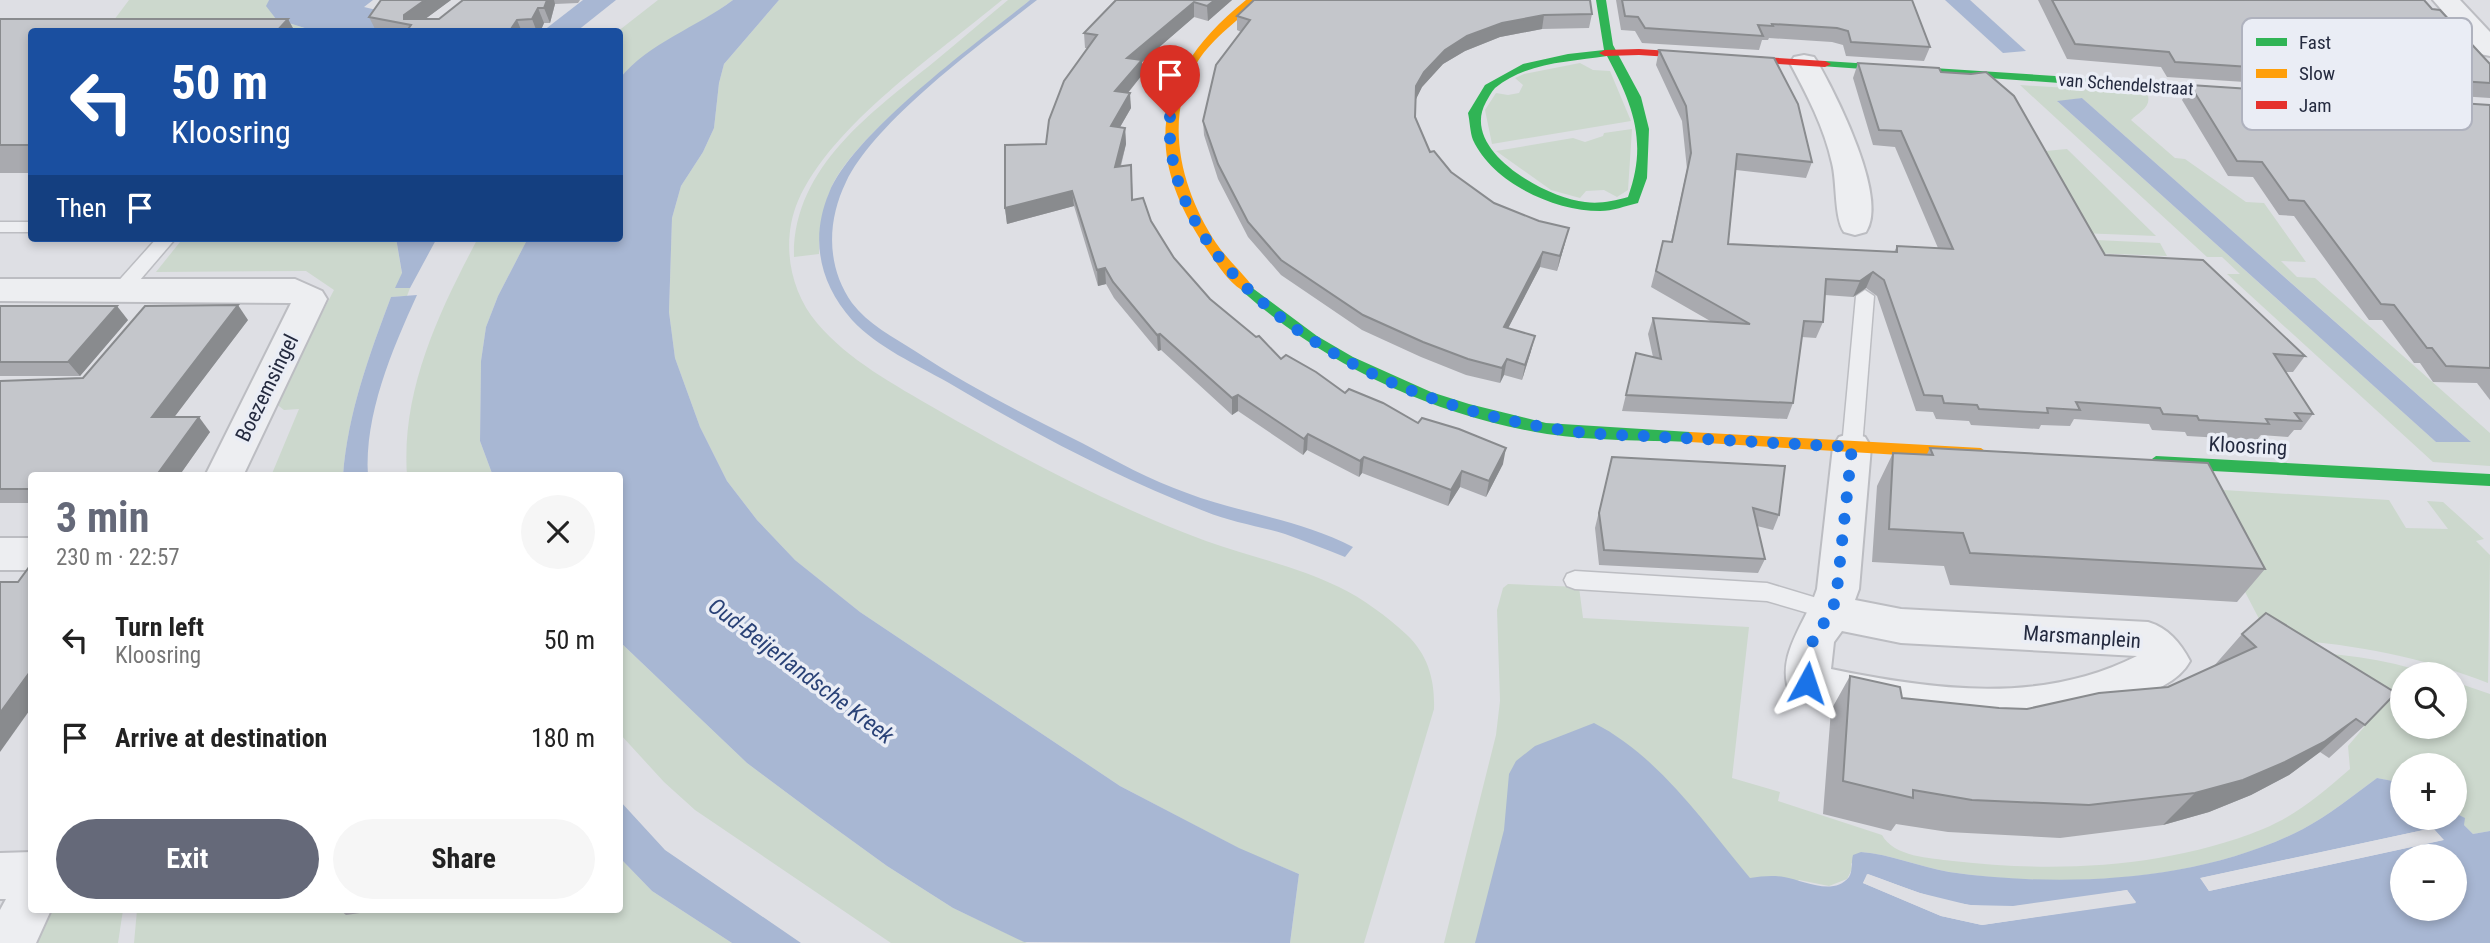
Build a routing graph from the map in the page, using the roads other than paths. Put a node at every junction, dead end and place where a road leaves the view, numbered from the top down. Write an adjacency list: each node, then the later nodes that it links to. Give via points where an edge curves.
1 (1253, 0): 17 (street, via 1216,32 1185,73 1173,102 1170,141 1179,183 1204,237 1226,267 1283,320 1392,382 1518,422 1573,432)
2 (1601, 0): 7 (street, via 1605,41)
3 (2446, 0): 4 (street)
4 (2463, 18)
5 (2472, 28): 6 (street)
6 (2490, 47)
7 (1611, 54): 7 (street, via 1534,64 1493,86 1478,102 1473,119 1487,153 1512,177 1549,196 1597,206 1633,200 1641,178 1643,129 1635,97); 8 (street, van Schendelstraat, via 1644,52)
8 (1804, 63): 9 (street, van Schendelstraat); 10 (street, via 1846,151)
9 (2242, 93)
10 (1855, 225)
11 (0, 227): 12 (lane)
12 (28, 228)
13 (163, 242): 15 (lane)
14 (0, 290): 15 (street)
15 (121, 290): 20 (street, Boezemsingel, via 158,301 295,290 310,299)
16 (1865, 296): 17 (lane)
17 (1852, 447): 18 (street); 25 (street, Marsmanplein)
18 (1991, 454)
19 (2143, 462): 21 (street, Kloosring)
20 (226, 472)
21 (2490, 480)
22 (0, 554): 23 (street)
23 (28, 554)
24 (1575, 580): 25 (lane, Marsmanplein, via 1767,592)
25 (1832, 611): 25 (street, Marsmanplein, via 1901,626 2148,639 2168,661 2132,682 2067,702 1979,709 1903,703 1807,683 1813,639)
26 (28, 875): 27 (street)
27 (0, 876)
28 (28, 905): 29 (street)
29 (10, 943)

